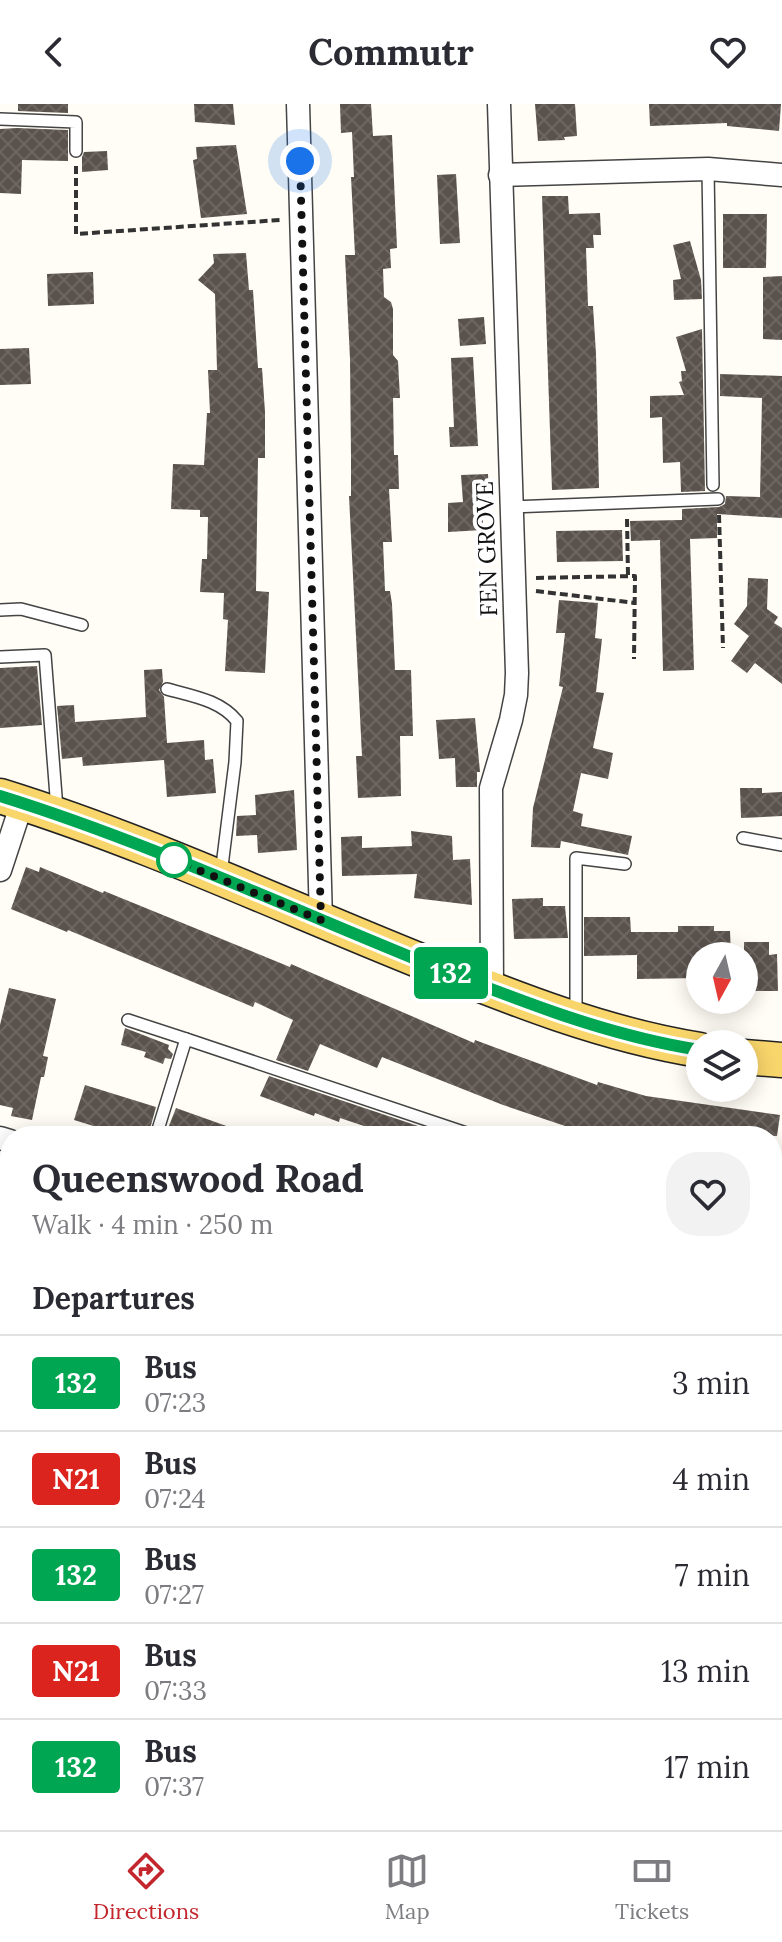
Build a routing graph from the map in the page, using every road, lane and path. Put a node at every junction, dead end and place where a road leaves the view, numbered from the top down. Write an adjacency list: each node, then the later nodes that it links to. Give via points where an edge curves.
1 (298, 104): 8 (street)
2 (499, 104): 6 (street, FEN GROVE)
3 (0, 119): 4 (lane, via 76,122)
4 (76, 151): 8 (path, via 76,234)
5 (708, 169): 6 (street); 7 (street); 9 (lane)
6 (500, 175): 12 (street, FEN GROVE)
7 (782, 175)
8 (302, 218): 29 (street)
9 (713, 485)
10 (718, 499): 11 (lane); 18 (path)
11 (626, 502): 12 (lane); 13 (path)
12 (511, 507): 14 (street, FEN GROVE)
13 (628, 576): 14 (path); 15 (path, via 635,576)
14 (514, 583): 15 (path); 30 (street, FEN GROVE, via 516,695 490,799)
15 (635, 603): 20 (path)
16 (0, 610): 17 (lane, via 21,609)
17 (82, 625)
18 (723, 648)
19 (0, 657): 23 (lane, via 45,655)
20 (634, 659)
21 (167, 689): 28 (lane, via 213,702 237,721)
22 (11, 800): 23 (main road); 27 (street)
23 (57, 816): 28 (main road)
24 (743, 838): 25 (lane)
25 (782, 845)
26 (625, 864): 31 (lane, via 576,858)
27 (0, 870)
28 (220, 879): 29 (main road)
29 (321, 920): 30 (main road)
30 (492, 990): 31 (main road)
31 (576, 1019): 34 (main road)
32 (128, 1020): 33 (lane)
33 (186, 1039): 37 (lane); 38 (lane)
34 (686, 1046)
35 (758, 1058): 36 (main road)
36 (782, 1060)
37 (159, 1126)
38 (445, 1126)

